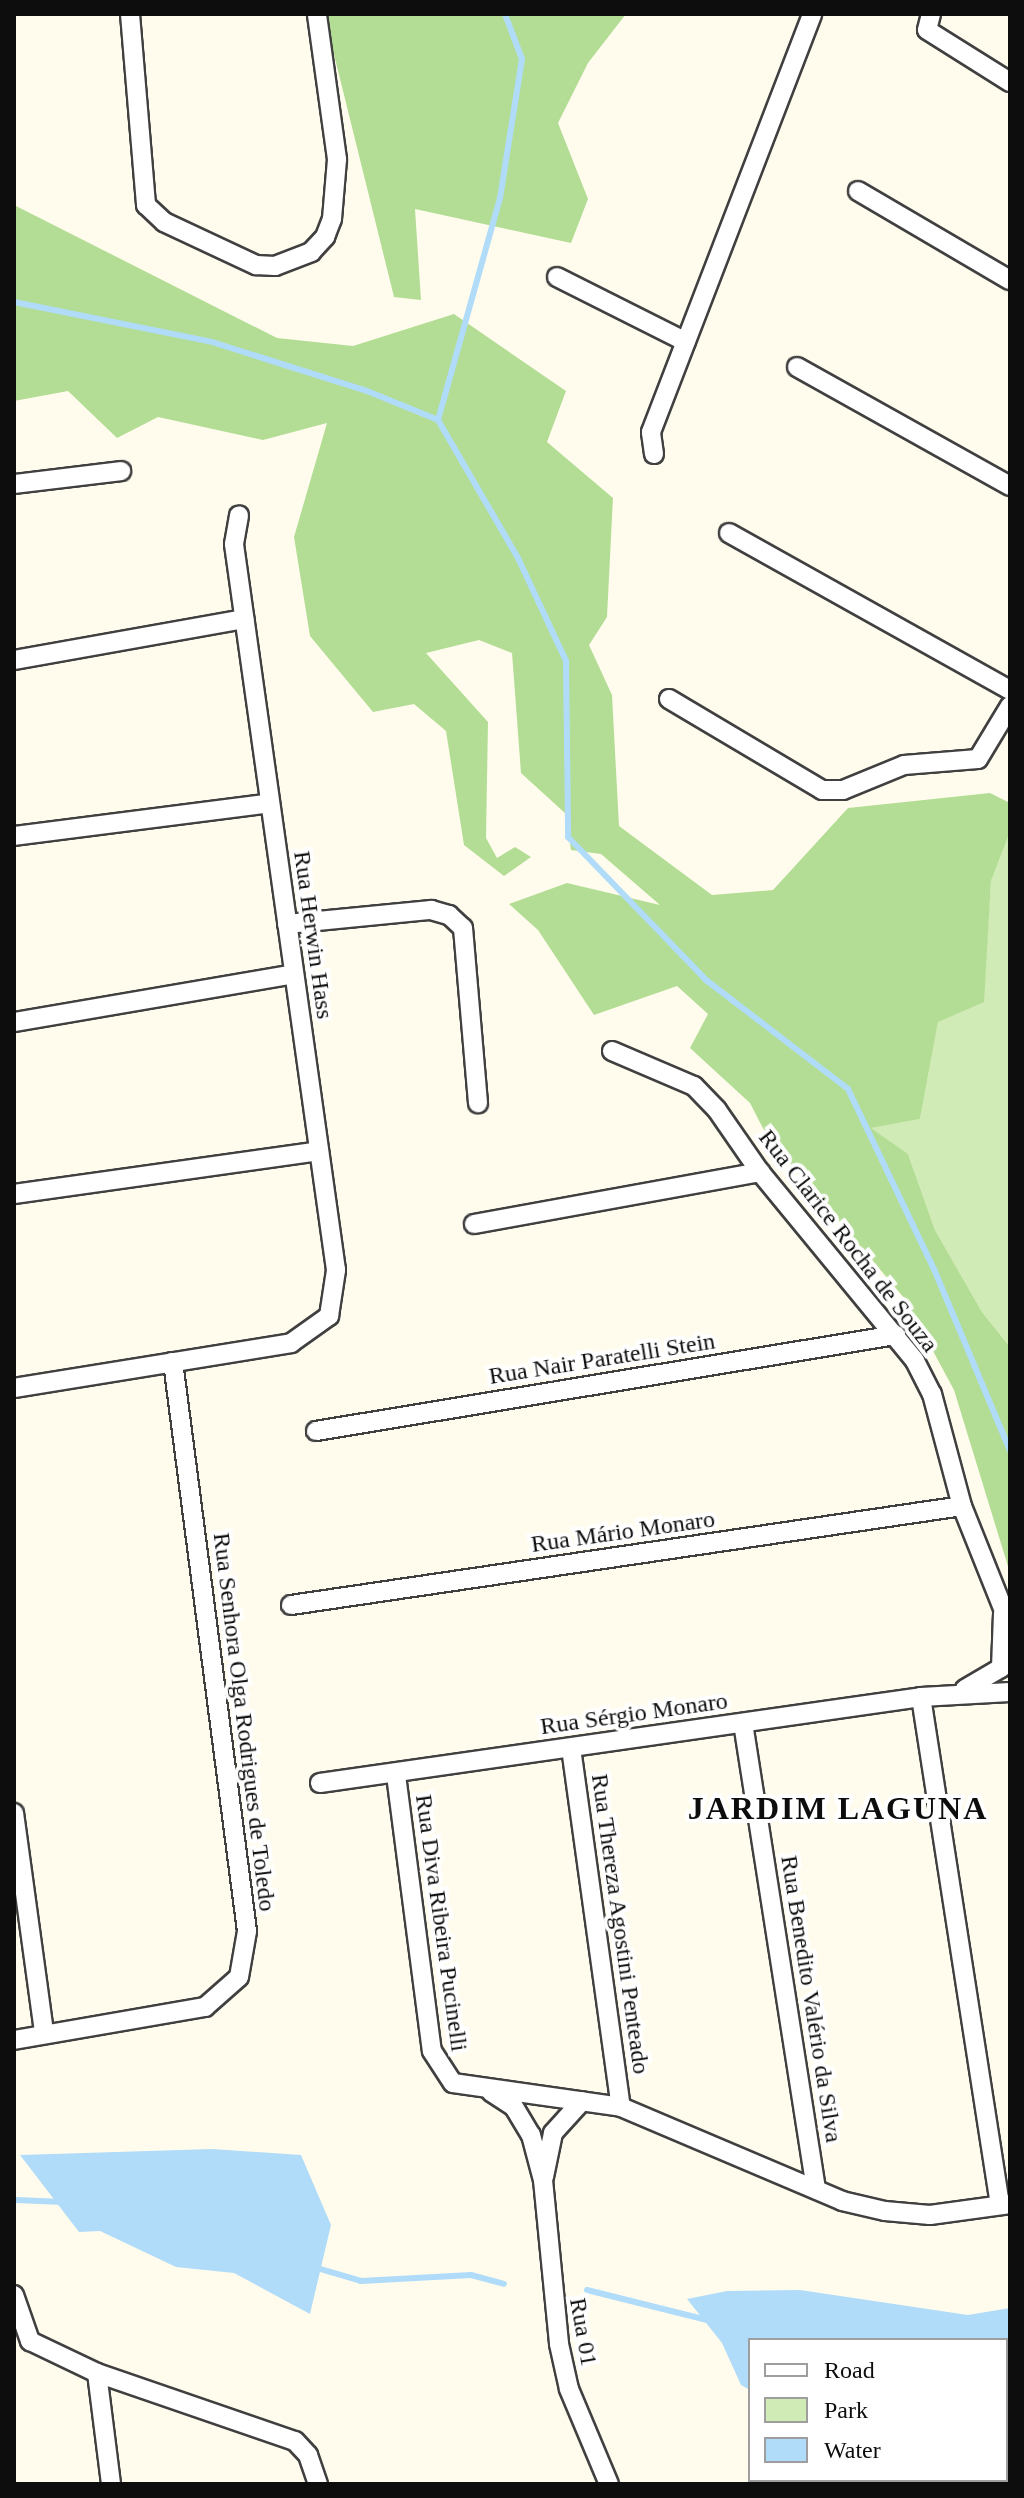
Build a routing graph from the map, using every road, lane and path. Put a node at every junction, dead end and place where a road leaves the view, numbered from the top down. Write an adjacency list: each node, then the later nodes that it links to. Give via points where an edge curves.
1 (130, 14): 2 (street, via 146,205 164,222 256,265 294,262 321,243 332,219 337,159)
2 (317, 14)
3 (812, 14): 9 (street)
4 (931, 14): 5 (street, via 927,30)
5 (1010, 82)
6 (858, 191): 8 (street)
7 (557, 277): 9 (street)
8 (1010, 280)
9 (686, 342): 11 (street, via 651,432)
10 (797, 367): 14 (street)
11 (654, 454)
12 (121, 471): 13 (street)
13 (14, 484)
14 (1010, 486)
15 (239, 515): 17 (street, Rua Herwin Hass, via 234,544)
16 (729, 533): 19 (street)
17 (244, 619): 18 (street); 22 (street, Rua Herwin Hass)
18 (14, 660)
19 (1010, 690)
20 (669, 699): 21 (street, via 822,790 843,790 904,765 978,759)
21 (1010, 706)
22 (270, 803): 23 (street); 24 (street, Rua Herwin Hass)
23 (14, 836)
24 (287, 924): 25 (street, Rua Herwin Hass); 28 (street, via 431,910 449,915 463,928)
25 (294, 974): 26 (street); 29 (street, Rua Herwin Hass)
26 (14, 1022)
27 (612, 1051): 30 (street, Rua Clarice Rocha de Souza, via 694,1086)
28 (478, 1103)
29 (319, 1151): 31 (street); 34 (street, Rua Herwin Hass, via 336,1270 329,1316 291,1343)
30 (760, 1172): 32 (street); 33 (street, Rua Clarice Rocha de Souza)
31 (14, 1194)
32 (474, 1224)
33 (896, 1335): 36 (street, Rua Nair Paratelli Stein); 37 (street, Rua Clarice Rocha de Souza, via 932,1394)
34 (173, 1362): 35 (street); 48 (street, Rua Senhora Olga Rodrigues de Toledo, via 247,1931 239,1977 205,2007)
35 (14, 1388)
36 (316, 1431)
37 (962, 1506): 38 (street, Rua Mário Monaro); 39 (street, Rua Clarice Rocha de Souza)
38 (291, 1605)
39 (1006, 1619): 41 (street, Rua Clarice Rocha de Souza, via 1001,1668 990,1679)
40 (1010, 1692): 41 (street)
41 (955, 1693): 42 (street, Rua Sérgio Monaro)
42 (921, 1697): 43 (street, Rua Sérgio Monaro); 55 (street)
43 (743, 1723): 44 (street, Rua Sérgio Monaro); 54 (street, Rua Benedito Valério da Silva)
44 (571, 1748): 45 (street, Rua Sérgio Monaro); 52 (street, Rua Thereza Agostini Penteado)
45 (396, 1775): 46 (street, Rua Sérgio Monaro); 50 (street, Rua Diva Ribeira Pucinelli, via 432,2051 443,2076 459,2085)
46 (320, 1783)
47 (14, 1813): 48 (street)
48 (44, 2032): 49 (street, Rua Senhora Olga Rodrigues de Toledo)
49 (14, 2040)
50 (486, 2088): 51 (street); 53 (street, Rua 01, via 524,2120)
51 (582, 2101): 52 (street); 53 (street, Rua 01, via 553,2133)
52 (621, 2107): 54 (street)
53 (543, 2180): 60 (street, Rua 01, via 559,2344 569,2389)
54 (816, 2189): 55 (street, via 885,2211 930,2215)
55 (1005, 2205)
56 (14, 2295): 57 (street, via 30,2341)
57 (97, 2373): 58 (street); 59 (street, via 295,2441 308,2455)
58 (111, 2484)
59 (318, 2484)
60 (609, 2484)

